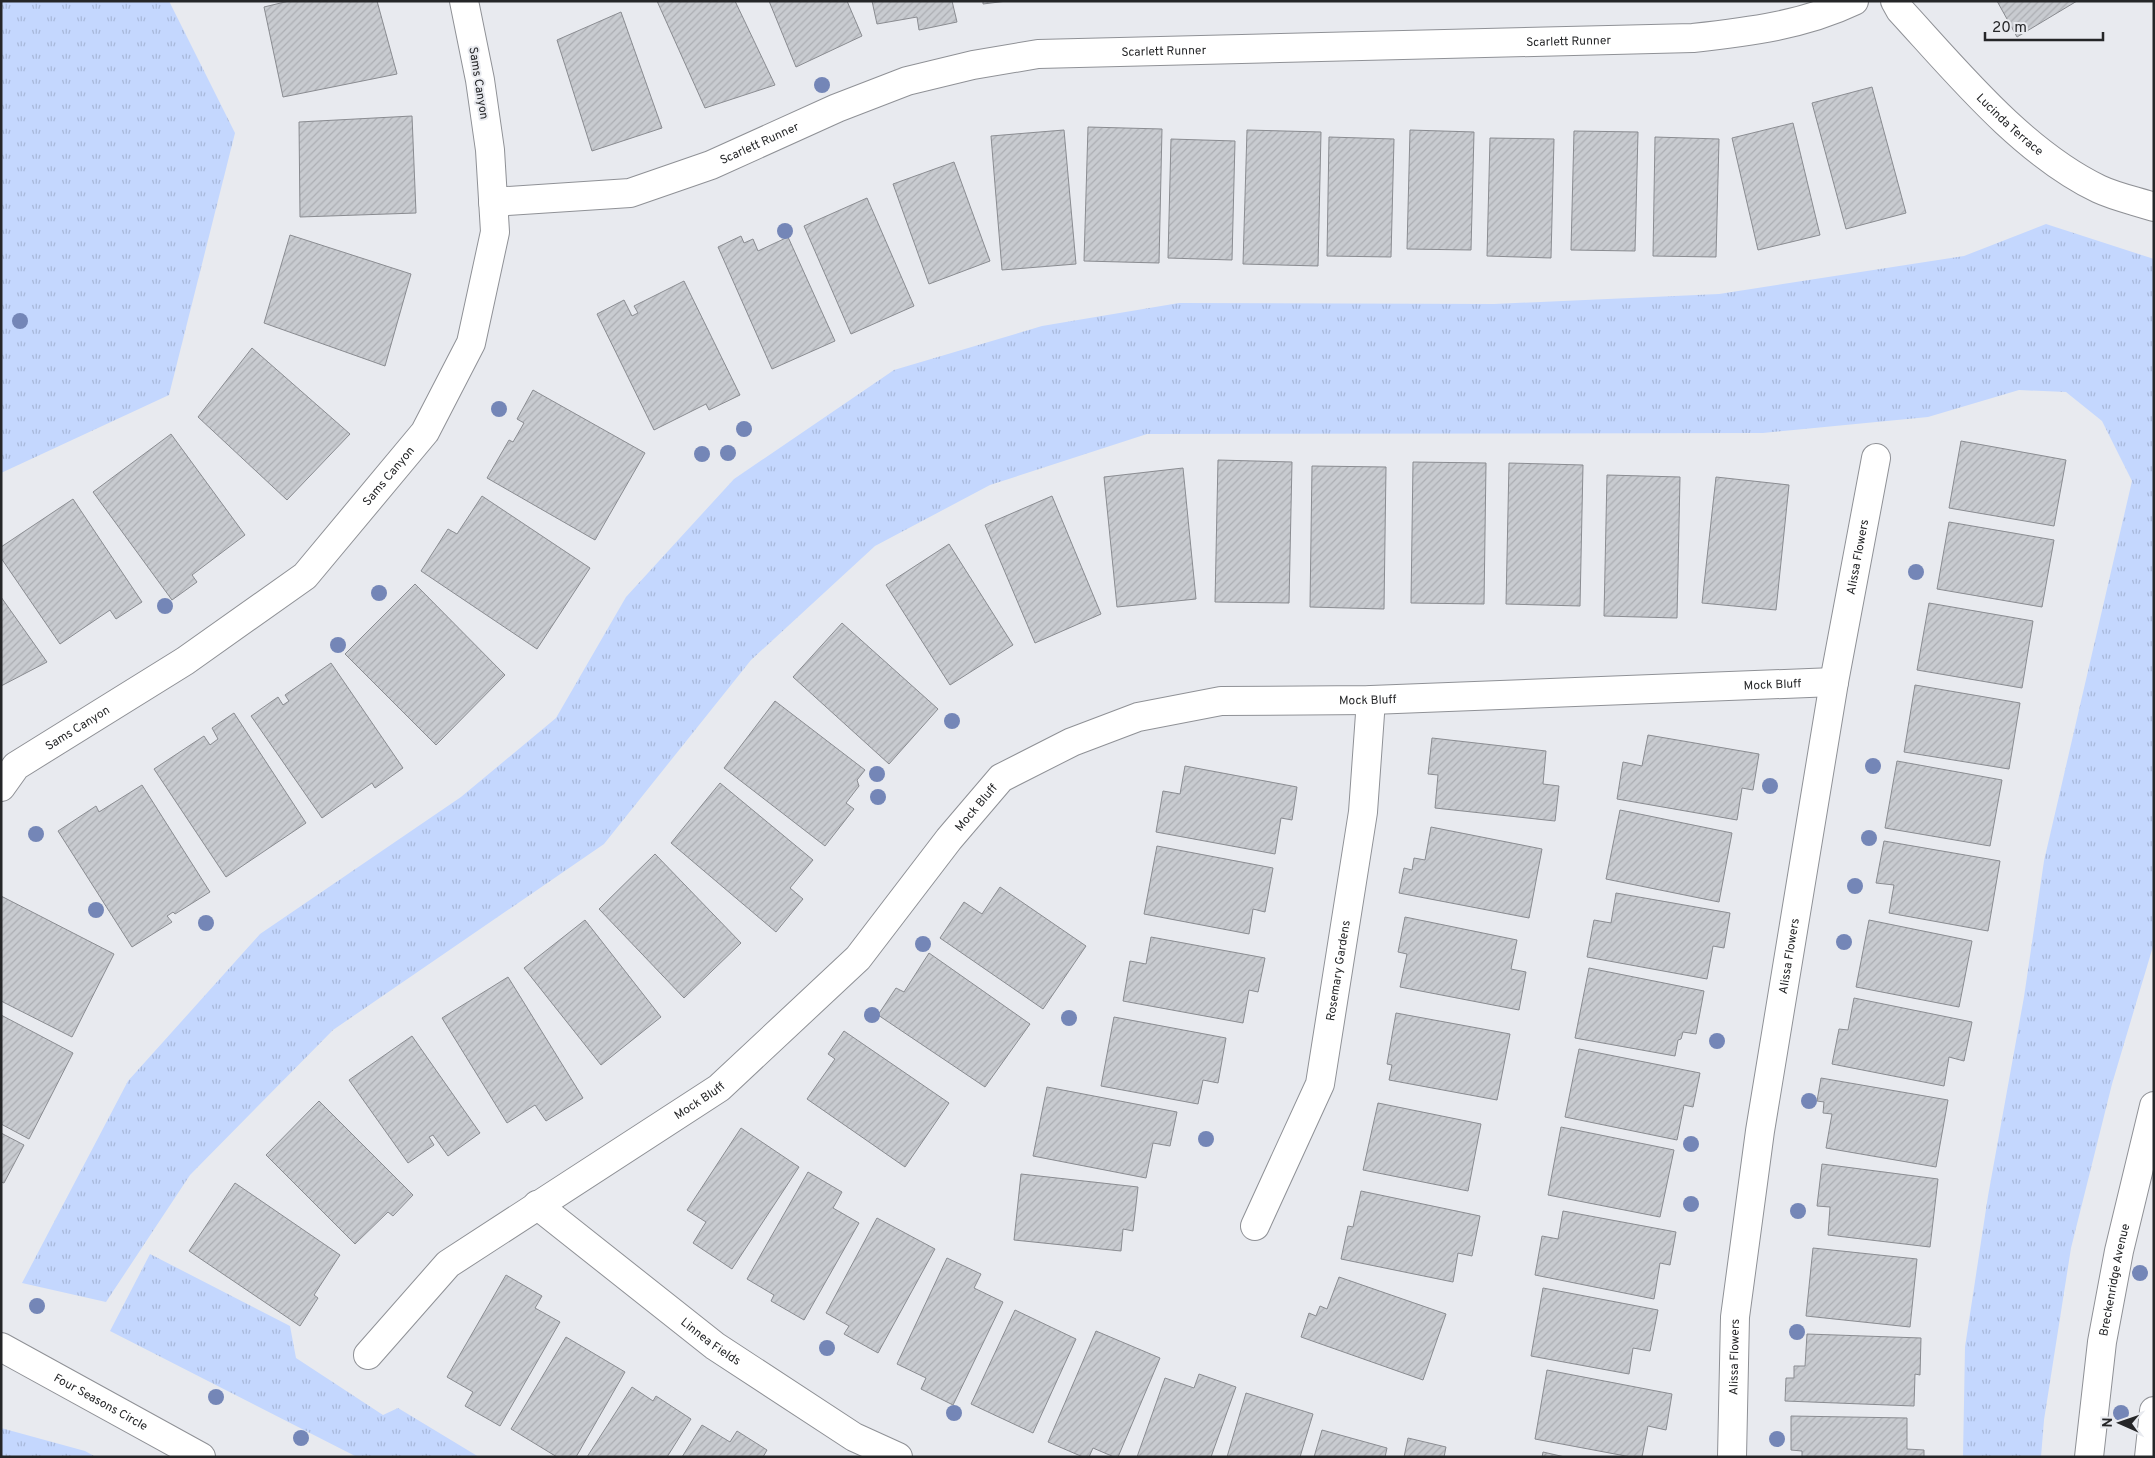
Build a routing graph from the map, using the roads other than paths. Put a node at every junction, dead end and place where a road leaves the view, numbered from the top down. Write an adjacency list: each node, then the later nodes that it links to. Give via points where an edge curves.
1 (464, 1): 4 (street, Sams Canyon, via 480,80 490,150)
2 (1854, 1): 4 (street, Scarlett Runner, via 1830,13 1752,31 1694,38 1038,54 907,81 837,108 711,165 630,193)
3 (1895, 1): 5 (street, Lucinda Terrace, via 1962,78 2048,158 2100,189)
4 (493, 202): 9 (street, Sams Canyon, via 495,232 471,343 425,432 305,576 185,661 16,766)
5 (2154, 207)
6 (1876, 458): 7 (street, Alissa Flowers)
7 (1834, 682): 8 (street, Mock Bluff); 19 (street, Alissa Flowers, via 1760,1131 1736,1307)
8 (1371, 700): 11 (street, Mock Bluff, via 1221,701 1138,717 1072,742 1001,778 949,839 858,958 720,1088); 12 (street, Rosemary Gardens, via 1363,812 1320,1084)
9 (1, 788)
10 (2154, 1106): 20 (street, Breckenridge Avenue, via 2121,1242 2104,1333)
11 (537, 1205): 14 (street, Mock Bluff, via 448,1264); 16 (street, Linnea Fields)
12 (1255, 1226)
13 (1, 1347): 17 (street, Four Seasons Circle)
14 (368, 1355)
15 (2154, 1411): 21 (street)
16 (849, 1447): 18 (street, Linnea Fields)
17 (201, 1457)
18 (898, 1457)
19 (1732, 1457)
20 (2089, 1457)
21 (2149, 1457)

